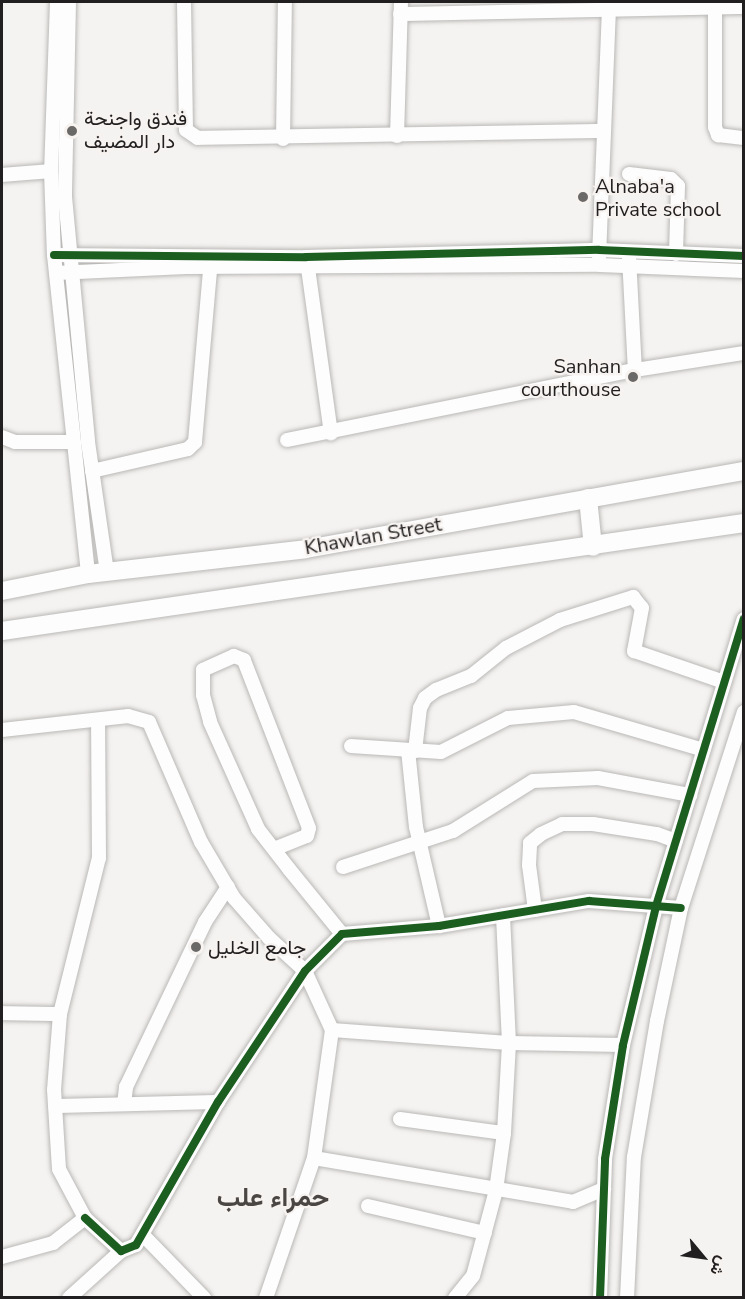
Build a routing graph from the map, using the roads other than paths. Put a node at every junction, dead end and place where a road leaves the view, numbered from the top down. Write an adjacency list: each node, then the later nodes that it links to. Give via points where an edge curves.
1 (57, 2): 14 (street)
2 (69, 2): 18 (street, via 64,180)
3 (184, 2): 13 (street, via 186,130 190,135)
4 (285, 2): 13 (street)
5 (509, 6): 7 (street); 9 (street)
6 (744, 7): 8 (street)
7 (401, 8): 11 (street)
8 (715, 8): 9 (street); 12 (street, via 715,127 718,135)
9 (609, 9): 10 (street)
10 (604, 131): 11 (street); 17 (street)
11 (397, 136): 13 (street)
12 (744, 138)
13 (283, 139)
14 (51, 171): 16 (street); 20 (street)
15 (629, 174): 19 (street, via 671,179 678,186)
16 (2, 175)
17 (599, 250): 18 (street, via 306,257); 22 (street); 23 (street)
18 (69, 254): 20 (street); 26 (street)
19 (676, 254): 21 (street); 22 (street)
20 (54, 255): 28 (street)
21 (744, 256)
22 (629, 259): 23 (street); 27 (street); 30 (street)
23 (600, 265): 24 (street)
24 (308, 268): 25 (street); 31 (street)
25 (210, 269): 26 (street); 35 (street, via 195,442 188,449)
26 (71, 270): 28 (street); 35 (street)
27 (744, 271)
28 (56, 273): 34 (street)
29 (744, 353): 30 (street)
30 (635, 370): 31 (street)
31 (331, 433): 33 (street)
32 (2, 437): 34 (street, via 15,442)
33 (287, 440)
34 (73, 442): 41 (street)
35 (92, 471): 40 (street)
36 (744, 471): 37 (main road, Khawlan Street)
37 (588, 498): 39 (main road); 40 (main road, Khawlan Street, via 306,549)
38 (744, 523): 39 (main road, Khawlan Street)
39 (592, 547): 44 (main road, Khawlan Street)
40 (107, 572): 41 (main road, Khawlan Street)
41 (88, 574): 42 (main road, Khawlan Street)
42 (2, 591)
43 (744, 619): 45 (street)
44 (2, 631)
45 (724, 682): 50 (street, via 634,651 642,608 633,597 551,624 506,648 471,676 424,698); 51 (street)
46 (744, 712): 59 (street)
47 (98, 720): 48 (street); 57 (street, via 138,716 149,722 201,842); 66 (street, via 99,858)
48 (2, 730)
49 (351, 746): 50 (street)
50 (412, 750): 51 (street, via 441,753 508,718 574,712); 54 (street)
51 (704, 750): 52 (street)
52 (690, 795): 53 (street); 54 (street, via 598,778 533,781 474,820)
53 (676, 841): 58 (street); 60 (street, via 657,834 593,824 562,824 541,834 530,843)
54 (419, 845): 56 (street); 62 (street)
55 (274, 849): 55 (street, via 258,829 203,695 203,670 234,656 244,660 309,828 307,836); 63 (street)
56 (343, 867)
57 (228, 887): 64 (street, via 268,938); 71 (street, via 205,922 126,1087)
58 (656, 906): 59 (street); 60 (street, via 589,901); 69 (street)
59 (681, 908): 89 (street, via 634,1157)
60 (535, 910): 61 (street)
61 (503, 915): 62 (street); 68 (street)
62 (439, 926): 63 (street)
63 (342, 934): 64 (street)
64 (306, 971): 67 (street); 70 (street)
65 (2, 1013): 66 (street)
66 (60, 1014): 72 (street)
67 (332, 1030): 68 (street); 75 (street)
68 (509, 1043): 69 (street); 74 (street)
69 (623, 1045): 76 (street)
70 (218, 1102): 71 (street); 81 (street)
71 (124, 1104): 72 (street)
72 (55, 1106): 79 (street, via 59,1168)
73 (400, 1119): 74 (street)
74 (504, 1132): 77 (street)
75 (314, 1158): 77 (street); 86 (street)
76 (604, 1189): 77 (street, via 573,1202); 88 (street)
77 (496, 1190): 80 (street)
78 (368, 1206): 80 (street)
79 (85, 1218): 82 (street); 83 (street, via 53,1243)
80 (485, 1233): 87 (street, via 473,1276)
81 (143, 1235): 82 (street, via 136,1245); 85 (street)
82 (121, 1251): 84 (street)
83 (2, 1257)
84 (69, 1298)
85 (204, 1298)
86 (266, 1298)
87 (455, 1298)
88 (600, 1298)
89 (627, 1298)

